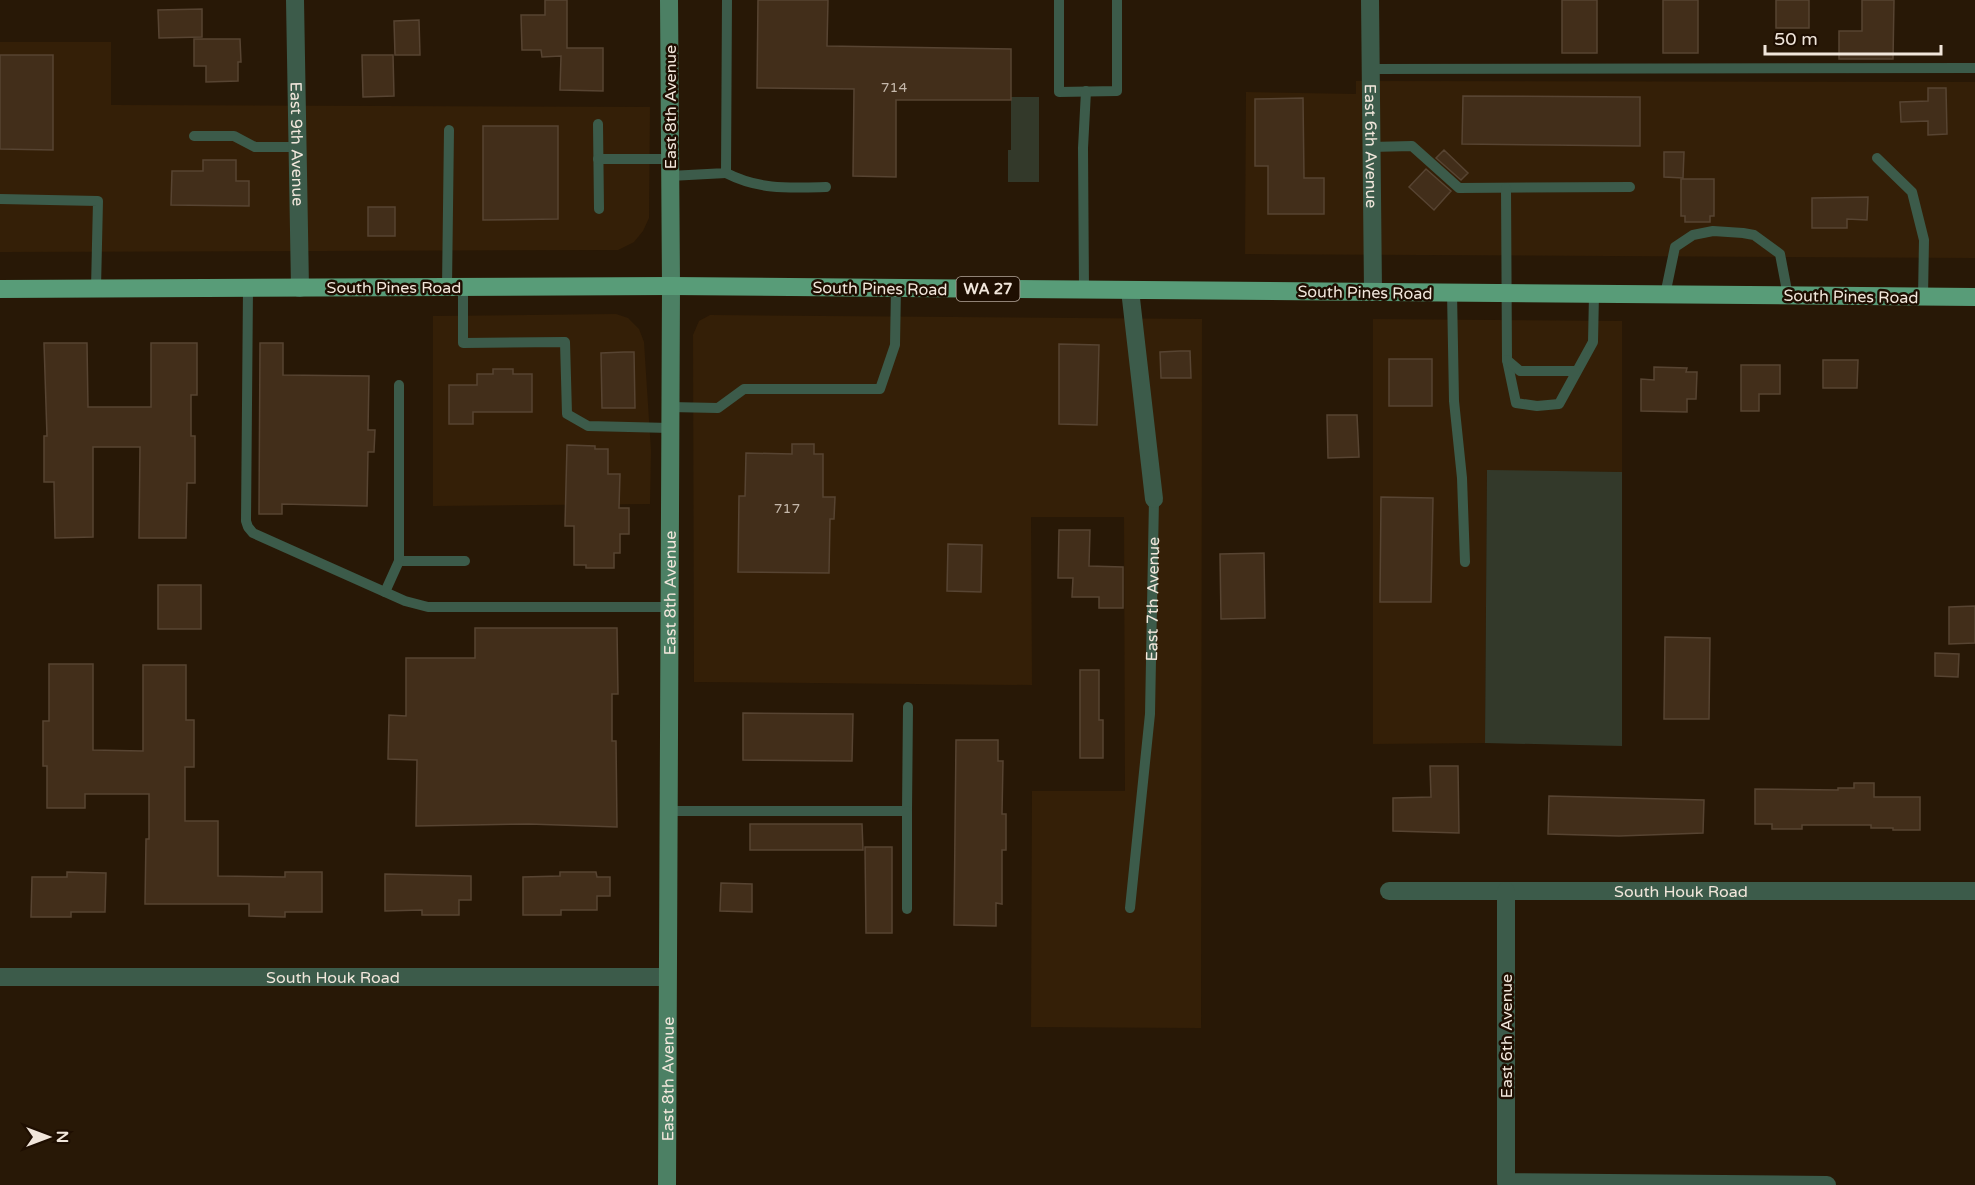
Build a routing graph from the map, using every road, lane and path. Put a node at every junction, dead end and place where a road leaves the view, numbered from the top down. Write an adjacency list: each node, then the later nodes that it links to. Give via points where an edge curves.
1 (295, 0): 13 (street, East 9th Avenue)
2 (669, 0): 17 (street, East 8th Avenue)
3 (727, 0): 18 (lane)
4 (1059, 0): 9 (lane, via 1059,92)
5 (1117, 0): 9 (lane, via 1117,91)
6 (1370, 0): 8 (street, East 6th Avenue)
7 (1975, 68): 8 (lane)
8 (1370, 69): 14 (street, East 6th Avenue)
9 (1086, 91): 31 (lane)
10 (598, 124): 16 (lane)
11 (449, 130): 25 (lane)
12 (194, 136): 13 (lane, via 234,136 255,147)
13 (297, 147): 28 (street, East 9th Avenue)
14 (1371, 147): 21 (lane, via 1412,146 1459,188); 33 (street, East 6th Avenue)
15 (1876, 158): 39 (lane, via 1912,192 1924,240)
16 (598, 159): 17 (lane); 23 (lane)
17 (670, 167): 18 (lane); 24 (street, East 8th Avenue)
18 (726, 173): 19 (lane, via 764,186)
19 (826, 187)
20 (1630, 187): 21 (lane)
21 (1506, 188): 35 (lane)
22 (0, 199): 26 (lane, via 98,201)
23 (599, 209)
24 (670, 286): 25 (main road, South Pines Road / WA 27); 29 (main road, South Pines Road / WA 27); 44 (street, East 8th Avenue)
25 (455, 287): 28 (main road, South Pines Road / WA 27); 45 (lane, via 463,343 565,342 567,414 588,426)
26 (96, 288): 27 (main road, South Pines Road / WA 27); 30 (main road, South Pines Road / WA 27)
27 (248, 288): 28 (main road, South Pines Road / WA 27); 50 (lane, via 248,527 253,533)
28 (300, 288)
29 (896, 288): 31 (main road, South Pines Road / WA 27); 44 (lane, via 895,345 880,389 744,389 718,408)
30 (0, 289)
31 (1084, 290): 32 (main road, South Pines Road / WA 27)
32 (1130, 290): 33 (main road, South Pines Road / WA 27); 46 (street, East 7th Avenue)
33 (1373, 291): 34 (main road, South Pines Road / WA 27)
34 (1452, 292): 35 (main road, South Pines Road / WA 27); 49 (lane, via 1454,401)
35 (1506, 293): 36 (main road, South Pines Road / WA 27); 41 (lane)
36 (1594, 294): 37 (main road, South Pines Road / WA 27); 42 (lane, via 1593,342)
37 (1665, 294): 38 (main road, South Pines Road / WA 27); 38 (lane, via 1675,247 1693,235 1713,231 1754,235 1780,254)
38 (1788, 296): 39 (main road, South Pines Road / WA 27)
39 (1923, 297): 40 (main road, South Pines Road / WA 27)
40 (1975, 297)
41 (1507, 360): 42 (lane, via 1520,370); 42 (lane, via 1516,404 1559,404)
42 (1576, 370)
43 (399, 385): 47 (lane)
44 (670, 407): 45 (street, East 8th Avenue)
45 (670, 428): 51 (street, East 8th Avenue)
46 (1154, 500): 58 (lane, East 7th Avenue, via 1150,714)
47 (399, 561): 48 (lane); 50 (lane)
48 (465, 561)
49 (1465, 562)
50 (385, 592): 51 (lane, via 428,607)
51 (669, 607): 54 (street, East 8th Avenue)
52 (908, 707): 53 (lane)
53 (907, 810): 54 (lane); 59 (lane)
54 (668, 811): 61 (street, East 8th Avenue)
55 (1389, 891): 56 (street, South Houk Road)
56 (1506, 891): 57 (street, South Houk Road); 63 (street, East 6th Avenue, via 1506,1182)
57 (1975, 891)
58 (1130, 908)
59 (907, 909)
60 (0, 977): 61 (street, South Houk Road)
61 (668, 977): 62 (street, East 8th Avenue)
62 (667, 1185)
63 (1827, 1185)

